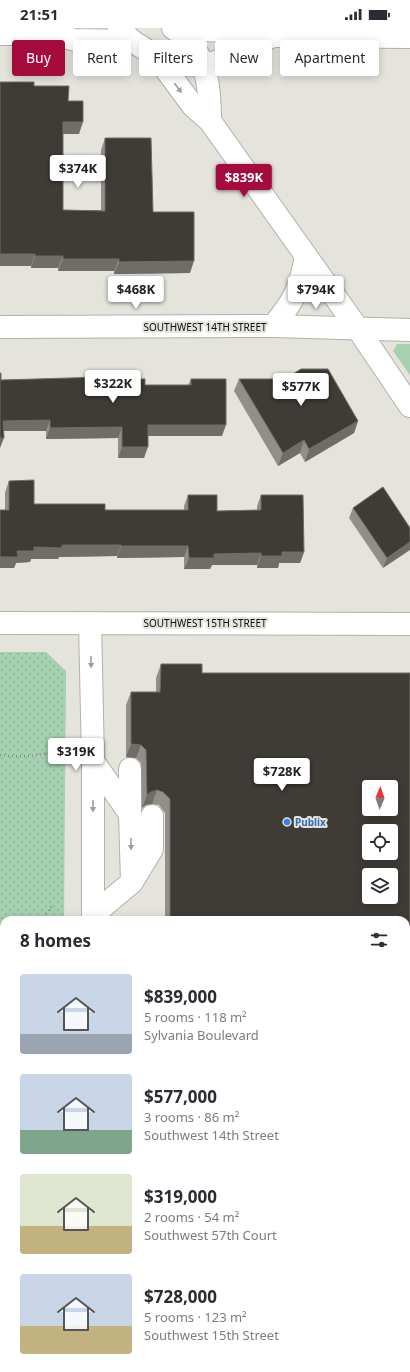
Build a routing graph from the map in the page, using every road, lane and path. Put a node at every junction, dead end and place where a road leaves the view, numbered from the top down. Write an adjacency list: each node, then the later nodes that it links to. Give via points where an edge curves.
1 (174, 29): 5 (street, via 252,32); 7 (street)
2 (57, 31): 3 (street); 4 (street, via 75,40)
3 (0, 34)
4 (125, 35): 8 (street)
5 (273, 36): 6 (street); 9 (street, via 216,63)
6 (410, 37)
7 (188, 40)
8 (139, 44)
9 (207, 64)
10 (171, 76): 12 (street, one-way to 12, via 193,106)
11 (206, 76): 12 (street)
12 (210, 121): 13 (street)
13 (306, 256): 14 (street, via 303,277 296,295 288,310); 16 (street)
14 (273, 326): 15 (street, SOUTHWEST 14TH STREET); 16 (street, SOUTHWEST 14TH STREET)
15 (0, 327)
16 (358, 329): 17 (street, SOUTHWEST 14TH STREET); 18 (street)
17 (410, 330)
18 (410, 406)
19 (0, 622): 20 (street, SOUTHWEST 15TH STREET)
20 (90, 623): 21 (street, SOUTHWEST 15TH STREET); 22 (street, one-way to 22)
21 (410, 624)
22 (93, 753): 23 (path, via 79,744 38,756); 25 (street); 30 (street, one-way to 30)
23 (0, 755)
24 (130, 769): 25 (street)
25 (130, 814): 27 (street, one-way to 27)
26 (152, 816): 27 (street, via 152,849)
27 (132, 882): 31 (street)
28 (52, 906): 29 (path)
29 (44, 916)
30 (93, 916)
31 (94, 916)

